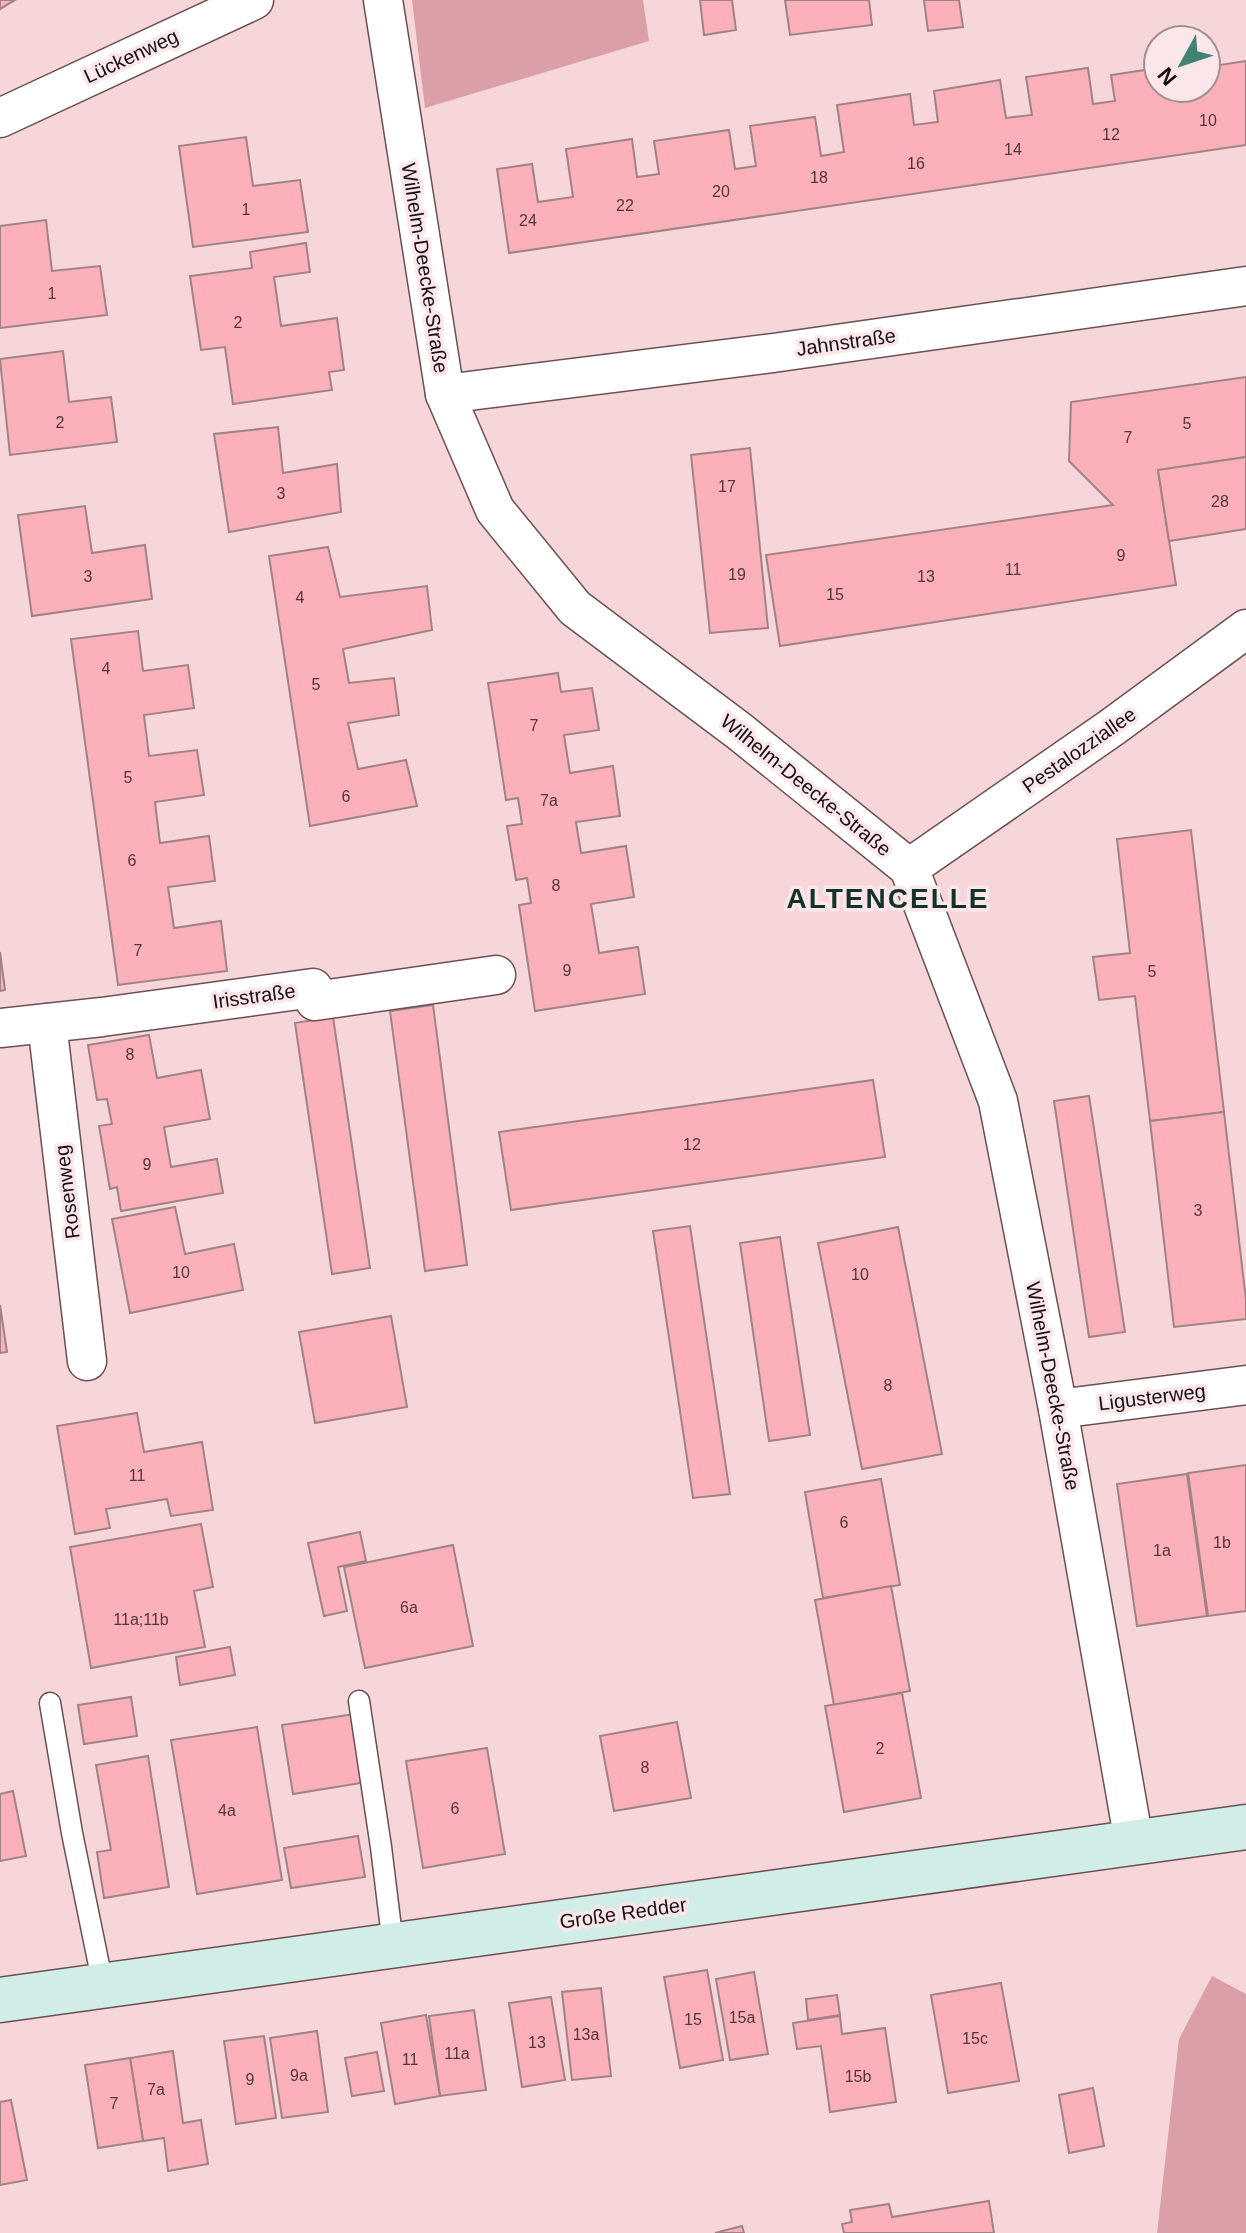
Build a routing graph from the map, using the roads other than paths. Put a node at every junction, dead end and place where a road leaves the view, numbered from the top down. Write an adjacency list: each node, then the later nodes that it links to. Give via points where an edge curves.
1 (254, 0): 3 (street, Lückenweg)
2 (383, 0): 5 (street, Wilhelm-Deecke-Straße)
3 (3, 110)
4 (1246, 286): 5 (street, Jahnstraße)
5 (445, 394): 7 (street, Wilhelm-Deecke-Straße, via 495,510 575,608)
6 (1246, 629): 7 (street, Pestalozziallee)
7 (909, 868): 13 (street, Wilhelm-Deecke-Straße, via 998,1101)
8 (496, 975): 9 (street, Irisstraße, via 315,1001 313,988)
9 (47, 1023): 10 (street, Irisstraße); 11 (street, Rosenweg)
10 (0, 1028)
11 (87, 1361)
12 (1246, 1385): 13 (street, Ligusterweg)
13 (1058, 1409): 17 (street, Wilhelm-Deecke-Straße)
14 (359, 1701): 18 (lane)
15 (50, 1703): 19 (lane)
16 (1246, 1827): 17 (street, Große Redder)
17 (1134, 1842): 18 (street, Große Redder)
18 (393, 1945): 19 (street, Große Redder)
19 (103, 1985): 20 (street, Große Redder)
20 (0, 2000)

